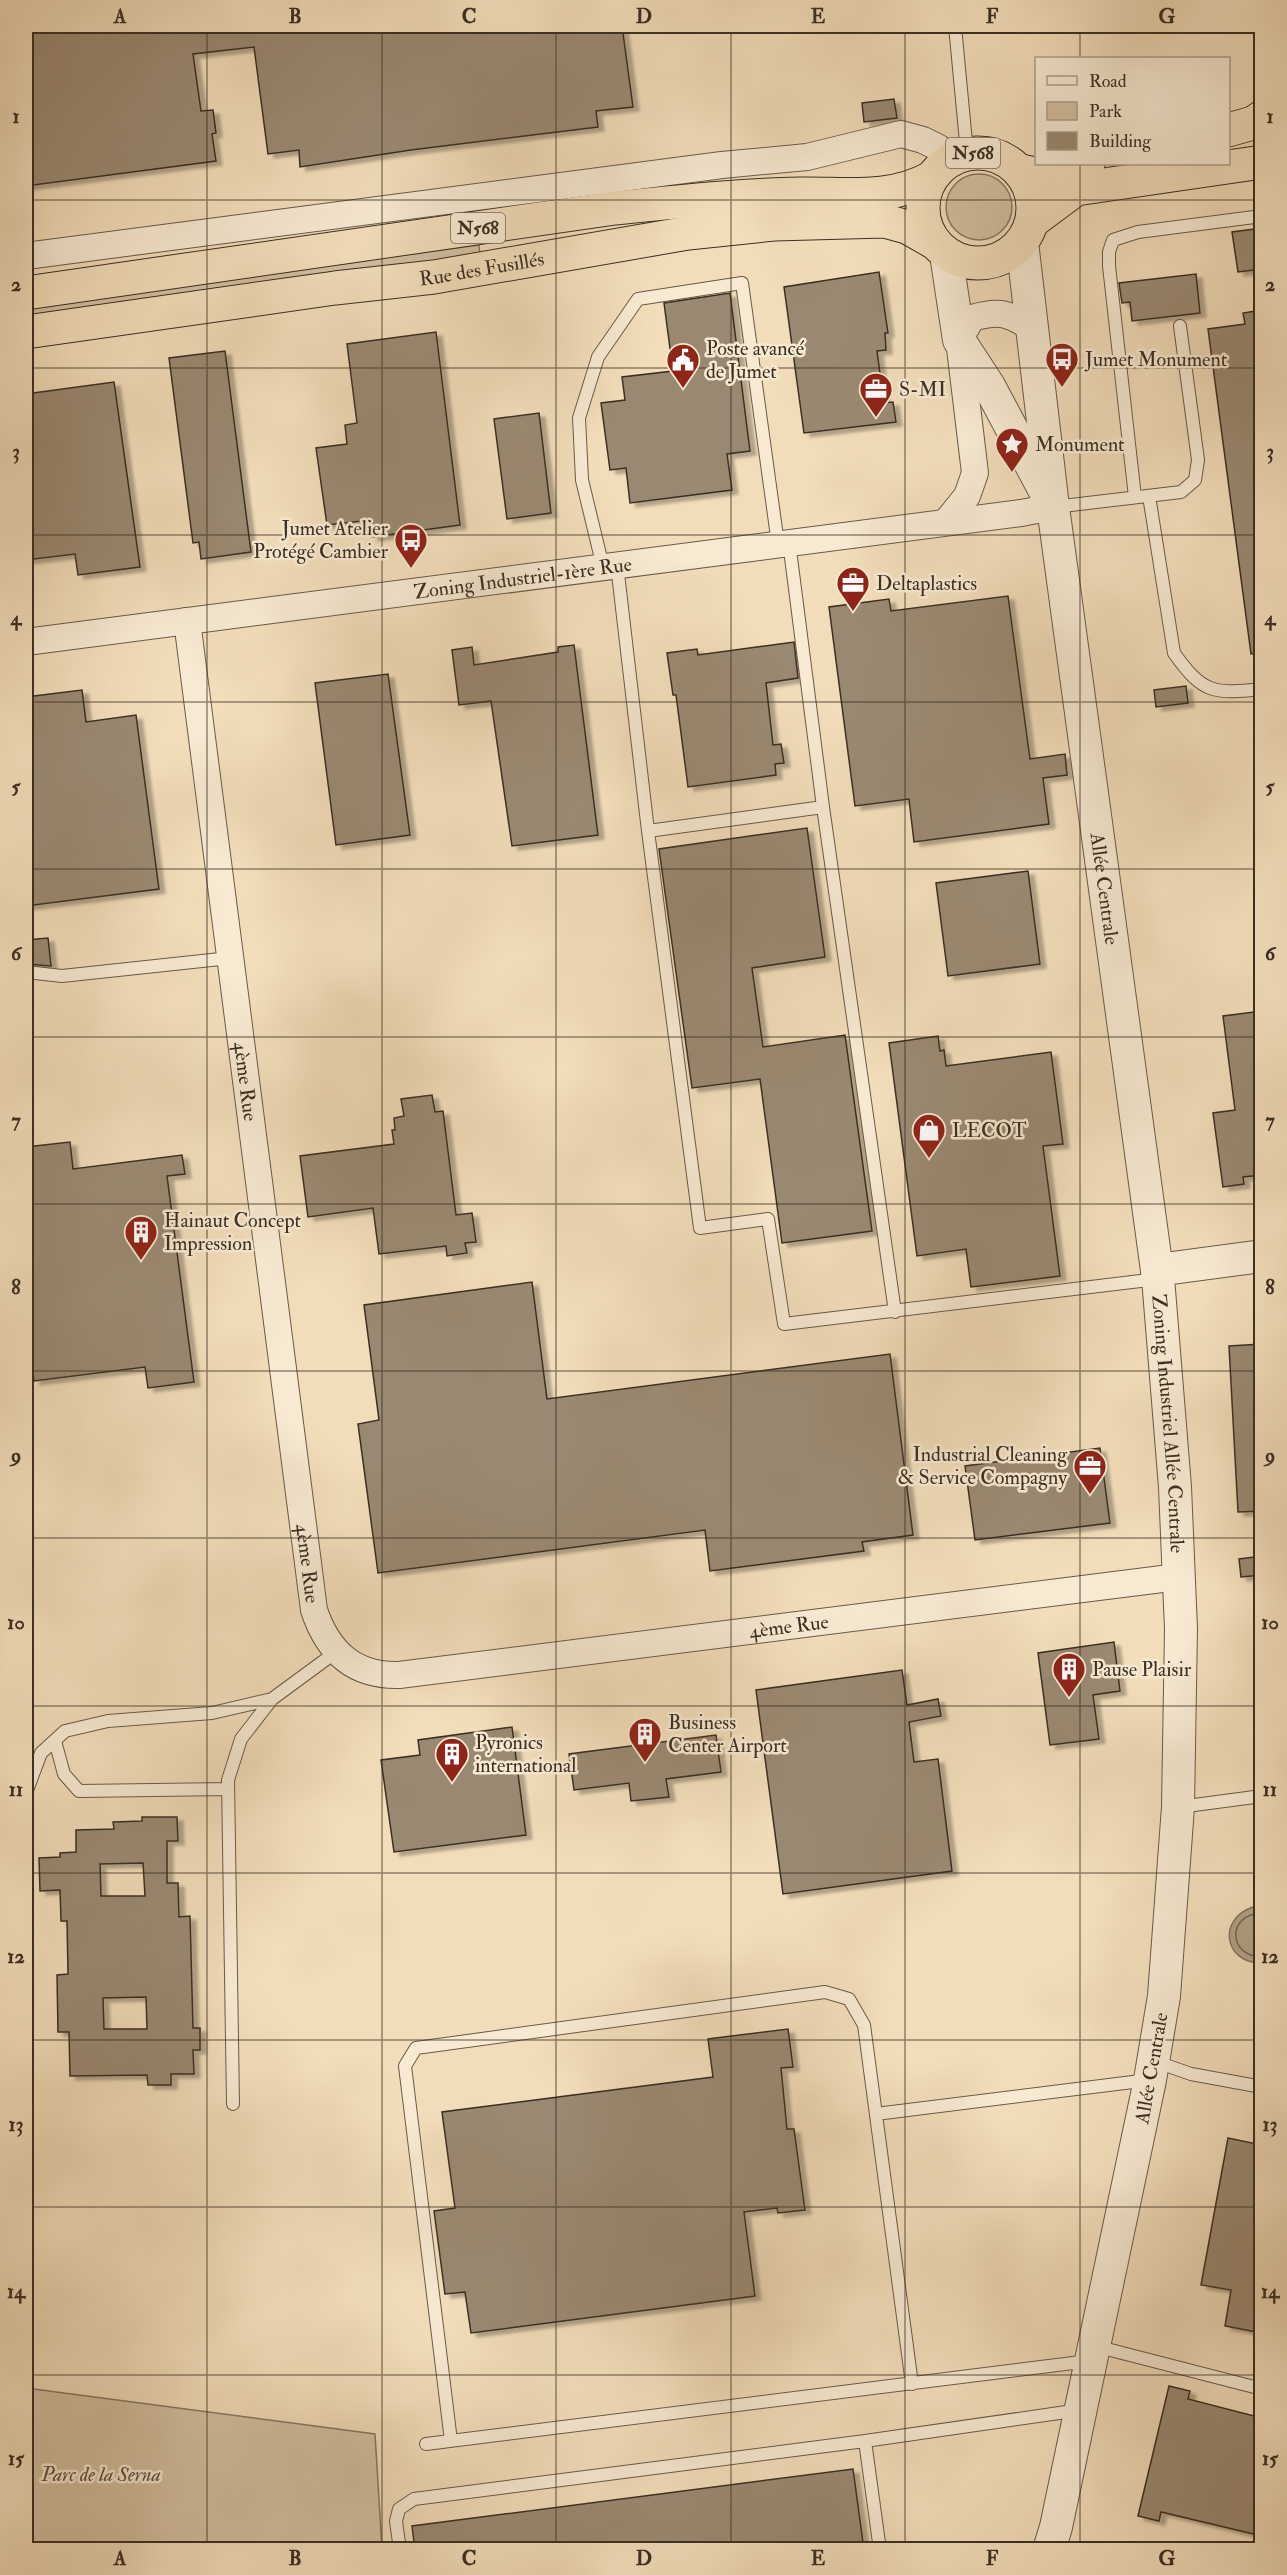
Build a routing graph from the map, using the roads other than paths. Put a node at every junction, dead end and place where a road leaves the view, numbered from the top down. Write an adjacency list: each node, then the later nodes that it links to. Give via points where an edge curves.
1 (955, 26): 7 (lane)
2 (1262, 117): 3 (highway)
3 (1230, 129)
4 (1262, 138): 5 (highway)
5 (1230, 143)
6 (1262, 162): 11 (highway, N568, via 1076,189)
7 (950, 164): 9 (highway, N568, via 987,153 1005,159); 12 (highway, N568, via 922,204 925,225); 13 (street, via 939,148 901,134 807,157); 14 (highway, Rue des Fusillés / N568, via 917,186 884,194 800,194 615,208)
8 (1084, 165): 9 (highway, N568, via 1046,176)
9 (1020, 171): 11 (highway, N568, via 1034,203)
10 (1262, 216): 20 (lane, via 1138,232 1113,240 1108,266)
11 (1027, 231): 12 (highway, N568, via 1010,254 995,261 961,261); 16 (street, Allée Centrale)
12 (940, 248): 17 (highway, Rue des Fusillés / N568, via 907,227 885,221 774,224 688,233 434,277); 18 (street)
13 (26, 255)
14 (26, 293)
15 (1180, 326): 19 (lane, via 1198,460 1195,480 1181,492)
16 (1033, 329): 18 (street, via 1013,315 991,312 972,318); 21 (street, Allée Centrale)
17 (26, 332)
18 (958, 340): 21 (street, via 989,386); 22 (street, via 975,473 967,496)
19 (1149, 496): 20 (lane); 27 (lane, via 1174,653 1189,674 1208,688 1224,693)
20 (1135, 497): 21 (lane)
21 (1053, 507): 22 (street, Zoning Industriel-1ère Rue); 33 (street, Allée Centrale)
22 (946, 522): 23 (street, Zoning Industriel-1ère Rue)
23 (784, 543): 24 (street, Zoning Industriel-1ère Rue); 24 (lane, via 742,283 638,299 598,357 579,418 582,480); 28 (lane)
24 (610, 566): 25 (street, Zoning Industriel-1ère Rue); 29 (lane)
25 (187, 621): 26 (street, Zoning Industriel-1ère Rue); 30 (street, 4ème Rue)
26 (26, 642)
27 (1262, 688)
28 (823, 807): 29 (lane); 34 (lane)
29 (648, 831): 34 (lane, via 700,1228 768,1219 784,1324)
30 (230, 958): 31 (lane, via 62,976); 36 (street, 4ème Rue, via 314,1610 321,1633)
31 (26, 972)
32 (1262, 1256): 33 (street)
33 (1158, 1274): 34 (lane); 35 (street, Zoning Industriel Allée Centrale)
34 (895, 1312)
35 (1178, 1577): 36 (street, 4ème Rue, via 399,1675 376,1675); 42 (street, Allée Centrale)
36 (336, 1652): 37 (lane)
37 (272, 1699): 38 (lane, via 212,1713 108,1721 65,1731); 39 (lane, via 241,1739)
38 (55, 1741): 39 (lane, via 64,1774 79,1791); 40 (lane, via 41,1754)
39 (228, 1789): 45 (lane)
40 (26, 1793)
41 (1262, 1796): 42 (lane)
42 (1178, 1807): 43 (street, Allée Centrale, via 1164,1996)
43 (1151, 2070): 44 (lane); 46 (lane); 47 (street, Allée Centrale)
44 (1262, 2087)
45 (233, 2104)
46 (876, 2114): 48 (lane); 51 (lane, via 864,2025 849,1999 825,1992 416,2048 405,2066)
47 (1093, 2354): 48 (lane); 49 (lane); 50 (street, Allée Centrale)
48 (912, 2384): 51 (lane)
49 (1262, 2389)
50 (1082, 2410): 52 (lane); 56 (street, Allée Centrale)
51 (451, 2441): 53 (lane)
52 (865, 2441): 54 (lane, via 414,2499 399,2509 396,2521); 55 (lane)
53 (426, 2444)
54 (400, 2550)
55 (880, 2550)
56 (1049, 2550)

